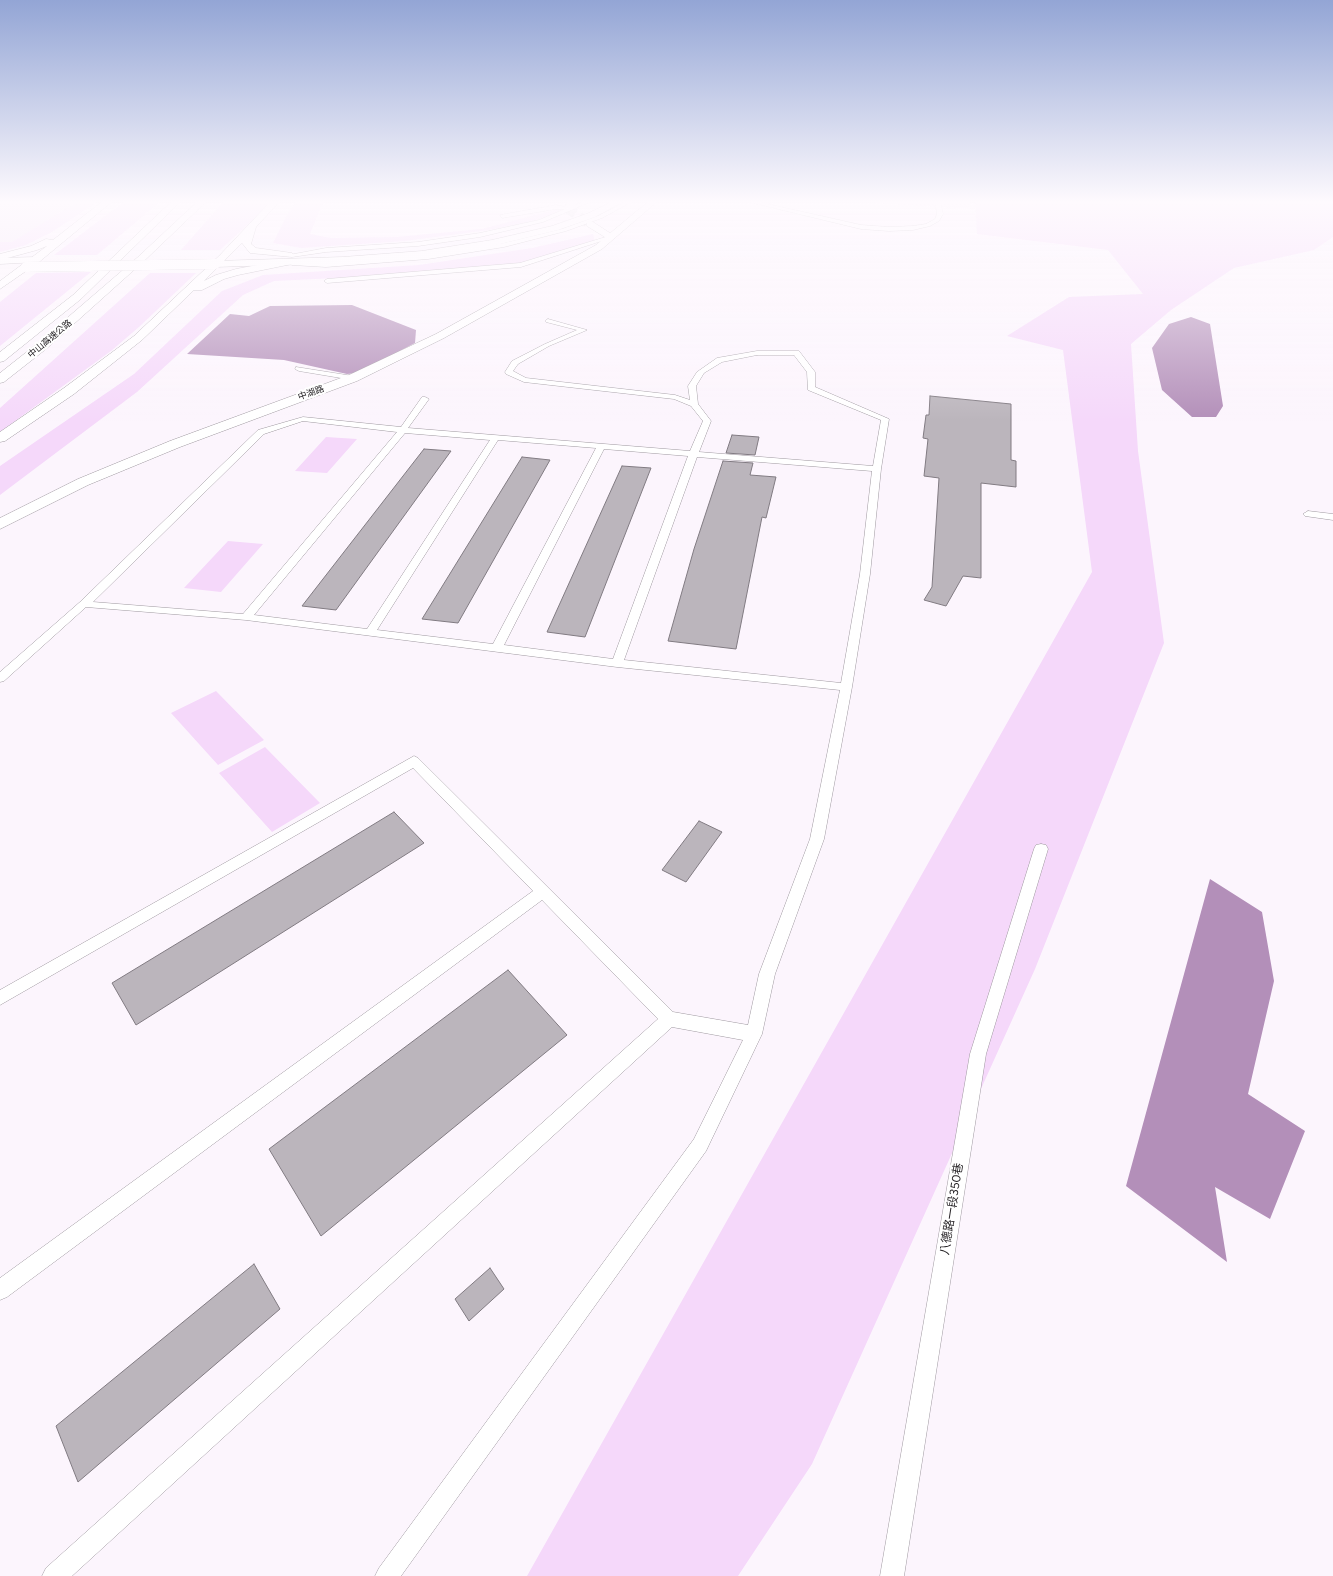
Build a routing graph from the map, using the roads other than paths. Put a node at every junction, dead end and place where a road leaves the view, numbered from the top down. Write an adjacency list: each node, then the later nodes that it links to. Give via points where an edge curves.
1 (17, 274): 9 (main road)
2 (101, 274): 12 (main road, 中山高速公路, via 77,297)
3 (124, 274): 15 (main road, 中山高速公路, via 42,346)
4 (205, 274): 10 (main road)
5 (231, 274): 10 (main road)
6 (417, 274): 8 (lane)
7 (552, 274): 14 (main road, 中湖路, via 440,336)
8 (327, 281)
9 (0, 285)
10 (184, 294): 19 (main road, via 138,338 69,391)
11 (548, 321): 17 (lane, via 584,330 547,345 515,363 509,372 524,380 675,397)
12 (0, 358)
13 (299, 368): 14 (lane)
14 (353, 378): 26 (main road, 中湖路, via 175,444 84,482)
15 (0, 379)
16 (425, 399): 18 (lane)
17 (694, 404): 22 (lane, via 707,421); 23 (lane, via 692,386 701,372 720,360 757,353 796,353 811,372 812,388 885,419)
18 (404, 430): 20 (lane); 27 (lane, via 303,419 261,432); 28 (lane)
19 (0, 438)
20 (495, 438): 21 (lane); 29 (lane)
21 (601, 447): 22 (lane); 30 (lane)
22 (693, 454): 23 (lane); 31 (lane)
23 (877, 469): 33 (lane, via 865,574)
24 (1308, 514): 25 (lane)
25 (1333, 517)
26 (0, 524)
27 (84, 604): 28 (lane); 32 (lane)
28 (246, 617): 29 (lane)
29 (370, 632): 30 (lane)
30 (497, 648): 31 (lane)
31 (617, 663): 33 (lane)
32 (0, 678)
33 (846, 687): 38 (lane, via 817,838 767,974)
34 (1041, 849): 42 (lane, 八德路一段350巷, via 978,1054)
35 (543, 892): 36 (lane, via 414,761); 37 (lane); 39 (lane)
36 (0, 998)
37 (669, 1019): 38 (lane); 40 (lane)
38 (754, 1034): 41 (lane, via 700,1145)
39 (0, 1290)
40 (54, 1576)
41 (387, 1576)
42 (892, 1576)

